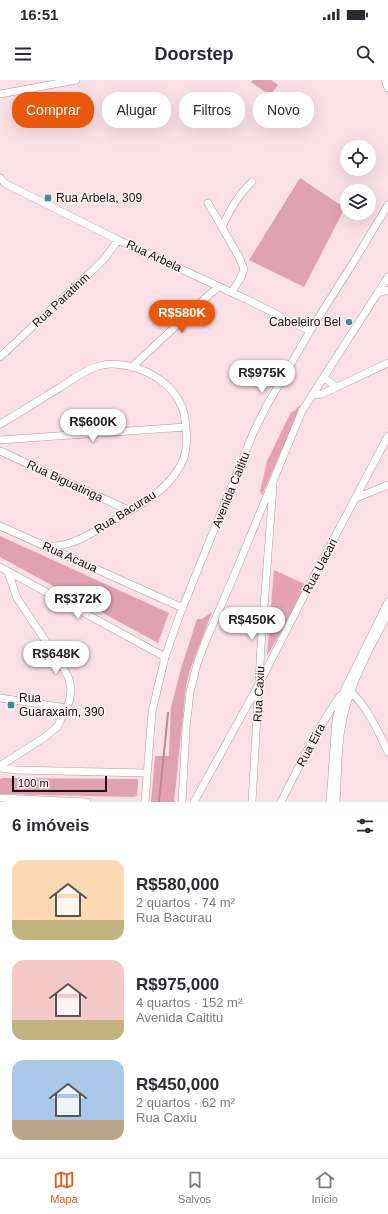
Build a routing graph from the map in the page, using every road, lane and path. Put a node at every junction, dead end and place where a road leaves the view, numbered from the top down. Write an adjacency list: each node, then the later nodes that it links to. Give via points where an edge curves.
1 (76, 80): 4 (street)
2 (384, 80): 3 (street)
3 (388, 88)
4 (0, 94)
5 (0, 178): 10 (street, Rua Arbela, via 6,184)
6 (252, 182): 9 (street, via 233,204)
7 (208, 203): 9 (street)
8 (388, 205): 16 (street, Avenida Caititu)
9 (222, 227): 14 (street, via 244,270)
10 (118, 240): 12 (street, Rua Arbela); 17 (street, Rua Paratinm, via 105,258)
11 (388, 279): 15 (street)
12 (219, 287): 14 (street, Rua Arbela); 19 (street)
13 (388, 290): 15 (street)
14 (232, 292): 16 (street, Rua Arbela)
15 (378, 293): 20 (street)
16 (310, 331): 39 (street, Avenida Caititu, via 254,431)
17 (0, 357)
18 (388, 363): 21 (street)
19 (132, 367): 23 (street, Rua Bacurau, via 112,364 93,368); 24 (street, Rua Bacurau, via 156,377 170,389 183,408)
20 (324, 378): 21 (street); 22 (street)
21 (336, 387): 22 (street, via 322,394)
22 (312, 395): 28 (street, via 302,411)
23 (0, 424)
24 (186, 427): 26 (street); 32 (street, Rua Bacurau, via 184,457 172,478)
25 (388, 436): 30 (street, Rua Uacari)
26 (0, 440)
27 (0, 451): 32 (street, Rua Biguatinga)
28 (274, 481): 31 (street); 33 (street, Rua Caxiu)
29 (388, 486): 30 (street)
30 (356, 498): 42 (street, Rua Uacari)
31 (262, 507): 33 (street); 52 (street, via 197,664 190,692 186,728)
32 (130, 511): 35 (street, Rua Bacurau, via 74,542)
33 (271, 515): 42 (street, Rua Caxiu)
34 (0, 526): 35 (street, Rua Acaua)
35 (49, 547): 39 (street, Rua Acaua)
36 (0, 567): 37 (street)
37 (8, 572): 41 (street); 45 (street, via 17,598 69,679 71,688)
38 (388, 602): 43 (street)
39 (182, 608): 41 (street, Avenida Caititu)
40 (388, 613): 43 (street)
41 (165, 657): 48 (street, Avenida Caititu, via 152,712)
42 (259, 684): 53 (street, Rua Uacari); 54 (street, Rua Caxiu)
43 (347, 691): 46 (street, via 357,697 367,711); 55 (street, Rua Eira, via 323,721); 56 (street, via 336,720); 57 (street)
44 (0, 698): 45 (street)
45 (67, 708): 47 (street, via 57,727)
46 (388, 752)
47 (0, 767): 48 (street, via 16,770)
48 (147, 773): 51 (street, Avenida Caititu)
49 (0, 798): 50 (street)
50 (87, 802)
51 (145, 802)
52 (182, 802)
53 (194, 802)
54 (252, 802)
55 (281, 802)
56 (330, 802)
57 (336, 802)

